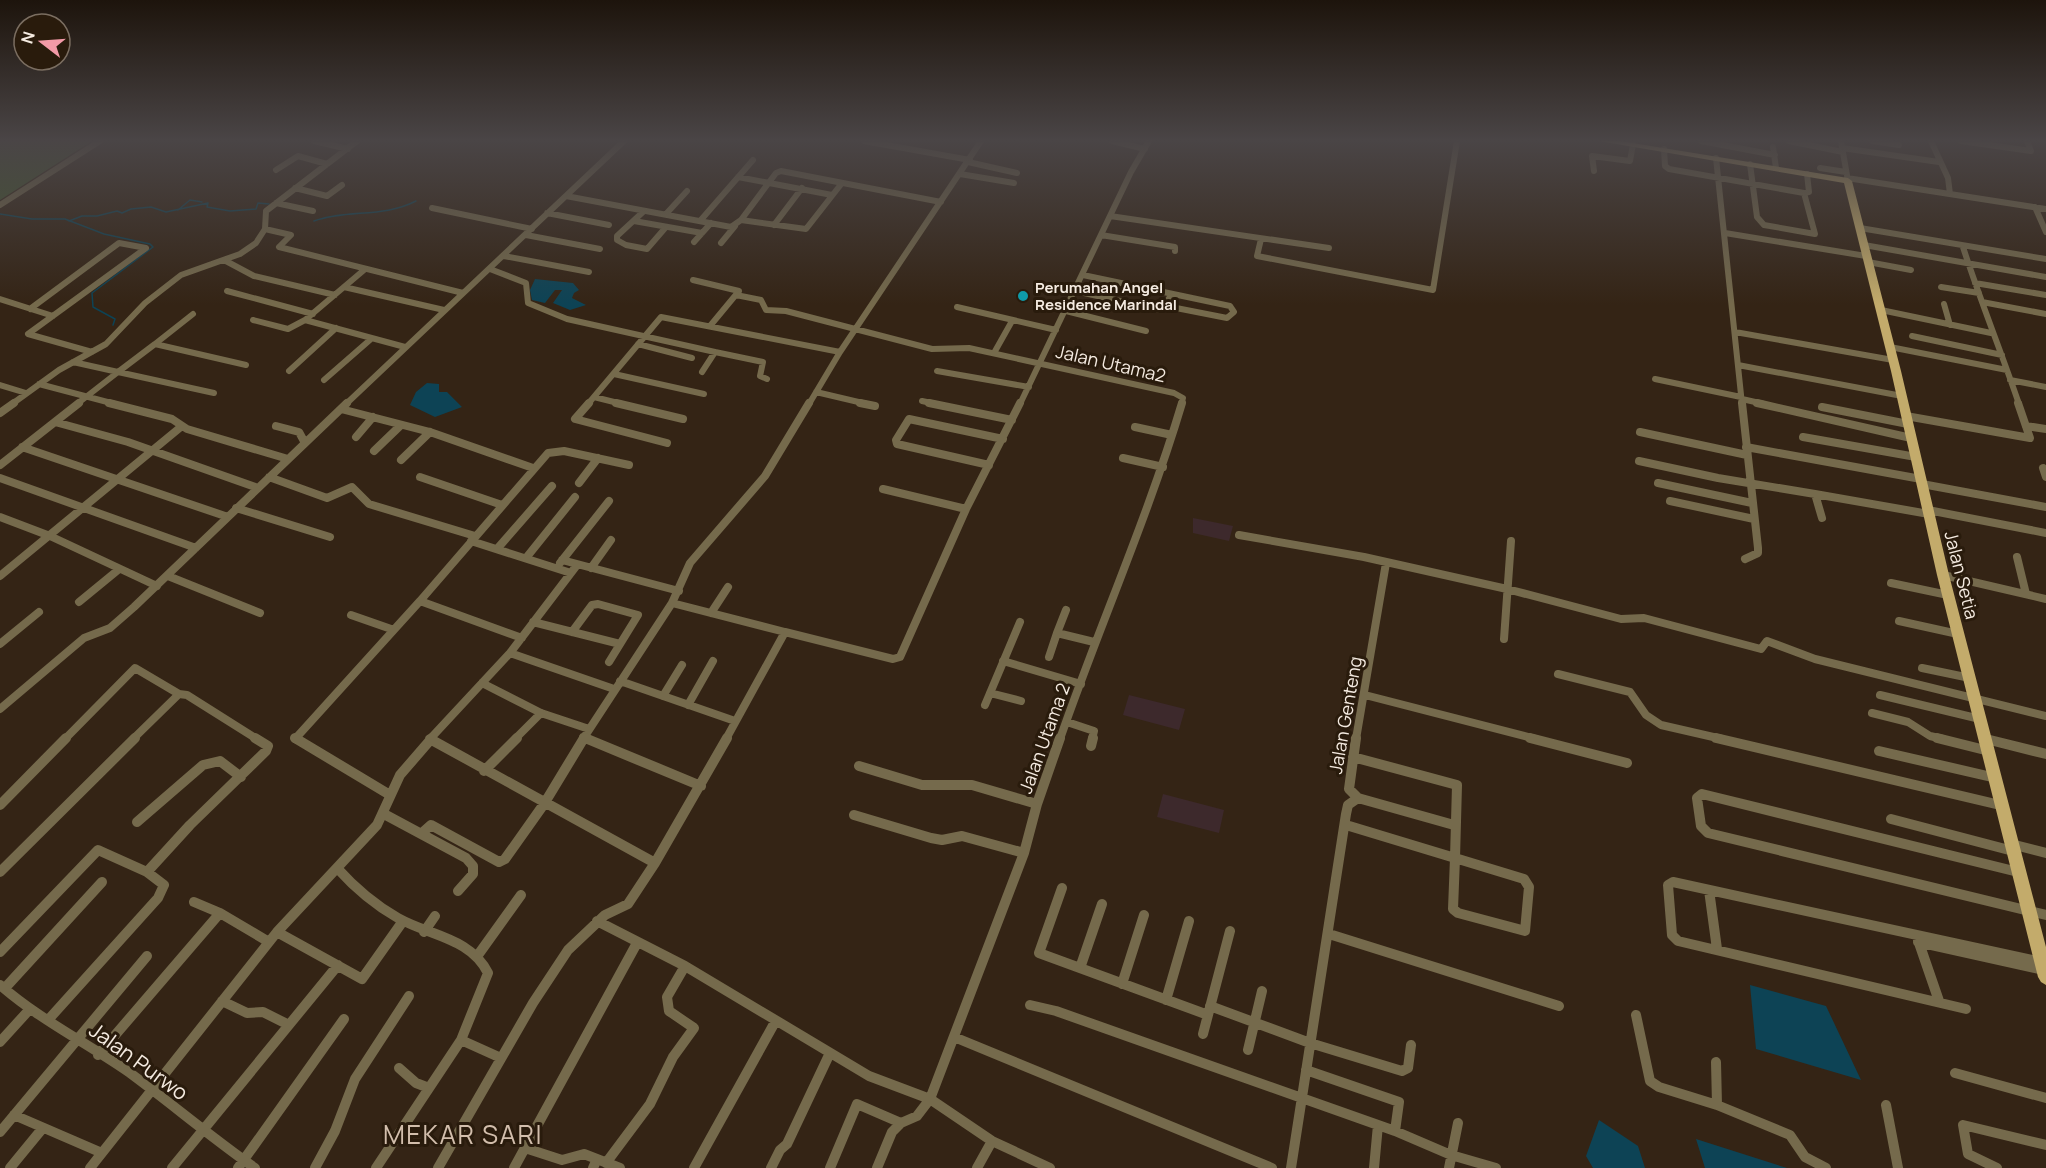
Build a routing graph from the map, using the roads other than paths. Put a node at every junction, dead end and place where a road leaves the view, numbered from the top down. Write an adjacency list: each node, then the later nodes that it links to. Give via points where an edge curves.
1 (832, 195): 34 (street, via 808,229)
2 (15, 196): 20 (street)
3 (285, 196): 19 (street)
4 (566, 196): 25 (street); 26 (street)
5 (683, 196): 27 (street)
6 (722, 196): 31 (street)
7 (760, 196): 29 (street)
8 (796, 196): 34 (street)
9 (907, 196): 18 (street)
10 (945, 196): 18 (street)
11 (1121, 196): 28 (street)
12 (1448, 196): 45 (street, via 1433,290 1257,256)
13 (1721, 196): 42 (street)
14 (1754, 196): 15 (street, via 1757,217 1764,225 1815,234)
15 (1805, 196)
16 (1852, 196): 37 (main road, Jalan Setia)
17 (1960, 196): 21 (street)
18 (941, 202): 94 (street)
19 (276, 203): 24 (street); 38 (street, via 265,213)
20 (0, 205)
21 (2035, 207): 23 (street); 40 (street)
22 (432, 208): 39 (street)
23 (2046, 209)
24 (314, 211)
25 (644, 211): 27 (street); 30 (street)
26 (548, 213): 33 (street); 39 (street)
27 (666, 214): 31 (street)
28 (1110, 216): 44 (street); 45 (street)
29 (741, 220): 34 (street); 35 (street)
30 (634, 221): 36 (street); 36 (street, via 616,238 641,249 649,248)
31 (700, 221): 32 (street)
32 (711, 223): 35 (street); 41 (street)
33 (609, 225)
34 (774, 225)
35 (734, 226): 47 (street)
36 (666, 227): 41 (street)
37 (1860, 228): 48 (street); 52 (main road, Jalan Setia)
38 (265, 229): 55 (street, via 260,240); 58 (street, via 291,235 279,247)
39 (532, 229): 43 (street)
40 (2046, 232)
41 (702, 233): 46 (street)
42 (1725, 233): 52 (street); 97 (street)
43 (526, 235): 50 (street); 53 (street)
44 (1101, 235): 51 (street, via 1175,247); 61 (street)
45 (1261, 239): 49 (street)
46 (694, 242)
47 (721, 243)
48 (1963, 247): 54 (street); 56 (street)
49 (1329, 248)
50 (600, 249)
51 (1175, 251)
52 (1866, 254): 56 (street); 59 (street); 82 (main road, Jalan Setia)
53 (504, 256): 57 (street); 60 (street)
54 (2046, 259)
55 (224, 260): 72 (street, via 254,276); 106 (street, via 193,269 173,281 145,303 114,337)
56 (1968, 263): 62 (street); 64 (street)
57 (490, 268): 69 (street); 99 (street, via 526,283 528,303 567,319)
58 (364, 270): 65 (street); 69 (street)
59 (1911, 270)
60 (589, 272)
61 (1083, 275): 68 (street); 71 (street)
62 (2046, 277)
63 (693, 280): 73 (street, via 739,290)
64 (1975, 283): 70 (street); 74 (street)
65 (344, 287): 72 (street); 81 (street)
66 (1941, 287): 70 (street)
67 (227, 291): 85 (street)
68 (1075, 291): 78 (street, via 1158,309); 83 (street)
69 (463, 292): 81 (street)
70 (1979, 292): 76 (street)
71 (1172, 294): 78 (street); 78 (street, via 1230,306 1234,314 1227,318)
72 (335, 295): 85 (street)
73 (736, 295): 92 (street); 94 (street, Jalan Utama2, via 761,300 766,310 786,311)
74 (2046, 295)
75 (0, 299): 80 (street)
76 (1982, 302): 86 (street); 98 (street)
77 (1944, 303): 91 (street)
78 (1166, 306)
79 (957, 307): 90 (street)
80 (30, 309): 87 (street); 87 (street, via 120,243 146,248)
81 (444, 310): 104 (street)
82 (1881, 310): 91 (street); 105 (main road, Jalan Setia)
83 (1066, 311): 95 (street); 96 (street)
84 (193, 314): 102 (street)
85 (313, 314): 89 (street)
86 (2046, 314)
87 (52, 316): 106 (street, via 28,334)
88 (253, 320): 89 (street, via 288,329)
89 (305, 320): 93 (street)
90 (1012, 321): 95 (street); 109 (street)
91 (1950, 325): 98 (street)
92 (710, 326): 99 (street, via 662,316); 108 (street)
93 (336, 328): 101 (street); 118 (street)
94 (855, 329): 108 (street); 109 (street, Jalan Utama2, via 932,349 965,344)
95 (1056, 330): 113 (street)
96 (1146, 331)
97 (1735, 332): 112 (street); 116 (street)
98 (1991, 333): 110 (street)
99 (646, 335): 103 (street); 107 (street)
100 (1912, 336): 110 (street)
101 (371, 339): 104 (street); 125 (street)
102 (155, 344): 115 (street); 120 (street)
103 (638, 344): 111 (street); 122 (street)
104 (405, 347): 143 (street)
105 (1890, 347): 112 (main road, Jalan Setia); 117 (street)
106 (92, 352): 114 (street)
107 (715, 352): 121 (street); 123 (street, via 763,362 760,376)
108 (840, 352): 131 (street)
109 (994, 353): 113 (street, Jalan Utama2)
110 (2002, 355): 117 (street)
111 (692, 358)
112 (1893, 360): 136 (main road, Jalan Setia)
113 (1041, 362): 129 (street); 134 (street, Jalan Utama2)
114 (73, 363): 120 (street); 127 (street)
115 (246, 365)
116 (1738, 365): 136 (street); 139 (street)
117 (2007, 370): 126 (street)
118 (290, 371)
119 (937, 371): 129 (street)
120 (118, 372): 133 (street); 137 (street)
121 (702, 372)
122 (614, 374): 135 (street); 138 (street)
123 (766, 379)
124 (1655, 379): 139 (street)
125 (324, 380)
126 (2010, 380): 130 (street); 153 (street)
127 (39, 384): 132 (street); 137 (street)
128 (0, 385): 132 (street)
129 (1029, 387): 147 (street)
130 (2046, 387)
131 (816, 392): 141 (street); 234 (street, via 765,476 690,563)
132 (26, 393): 144 (street)
133 (214, 393)
134 (1174, 393): 158 (street, Jalan Utama 2, via 1183,398)
135 (704, 394)
136 (1902, 396): 148 (main road, Jalan Setia)
137 (87, 397): 149 (street); 151 (street, via 172,419)
138 (594, 397): 146 (street); 164 (street, via 575,420)
139 (1742, 398): 161 (street); 168 (street)
140 (922, 401): 147 (street)
141 (875, 406)
142 (1822, 407): 148 (street)
143 (341, 409): 145 (street); 163 (street)
144 (0, 413)
145 (373, 417): 150 (street); 159 (street)
146 (683, 419)
147 (1012, 420): 162 (street)
148 (1907, 420): 153 (street, via 2024,439 2030,438); 161 (main road, Jalan Setia)
149 (55, 422): 165 (street); 166 (street)
150 (401, 425): 156 (street); 167 (street)
151 (182, 426): 166 (street); 172 (street)
152 (276, 426): 163 (street, via 299,432)
153 (2026, 426): 155 (street)
154 (1135, 427): 158 (street)
155 (2046, 429)
156 (430, 432): 173 (street); 179 (street)
157 (1640, 432): 168 (street)
158 (1172, 435): 178 (street, Jalan Utama 2)
159 (356, 437)
160 (1803, 437): 169 (street)
161 (1911, 438): 169 (main road, Jalan Setia)
162 (1003, 439): 177 (street); 177 (street, via 909,419 895,441)
163 (305, 443): 172 (street)
164 (667, 443)
165 (22, 447): 175 (street); 185 (street)
166 (152, 451): 185 (street); 191 (street)
167 (374, 451)
168 (1747, 451): 186 (street); 189 (street)
169 (1916, 457): 186 (main road, Jalan Setia)
170 (598, 458): 176 (street); 179 (street, via 553,451); 187 (street)
171 (1123, 458): 178 (street)
172 (288, 459): 181 (street)
173 (401, 460)
174 (1639, 461): 189 (street)
175 (0, 465)
176 (629, 465)
177 (988, 465): 202 (street)
178 (1163, 466): 256 (street, Jalan Utama 2)
179 (533, 468): 198 (street)
180 (2046, 469): 183 (street, via 2043,468)
181 (269, 477): 191 (street); 212 (street, via 327,498 352,487 369,504)
182 (420, 477): 198 (street)
183 (2046, 477)
184 (0, 478): 199 (street)
185 (118, 479): 199 (street); 205 (street)
186 (1921, 481): 200 (street); 203 (main road, Jalan Setia)
187 (579, 483)
188 (1658, 483): 197 (street)
189 (1750, 484): 193 (street); 197 (street)
190 (552, 486): 216 (street)
191 (258, 488): 201 (street)
192 (883, 489): 202 (street)
193 (1815, 494): 203 (street); 206 (street)
194 (574, 497): 218 (street)
195 (609, 501): 220 (street)
196 (1670, 501): 207 (street)
197 (1752, 503): 207 (street)
198 (502, 505): 212 (street)
199 (85, 507): 210 (street); 215 (street)
200 (2046, 507)
201 (236, 508): 205 (street); 211 (street)
202 (966, 509): 251 (street, via 900,657 893,659)
203 (1928, 512): 208 (street); 227 (main road, Jalan Setia)
204 (0, 517): 210 (street)
205 (228, 517): 215 (street)
206 (1822, 518)
207 (1754, 519): 219 (street, via 1758,553)
208 (2046, 533)
209 (1239, 535): 221 (street)
210 (50, 536): 225 (street); 228 (street)
211 (330, 537)
212 (473, 538): 216 (street); 238 (street)
213 (611, 540): 223 (street)
214 (1510, 542): 233 (street)
215 (196, 548): 229 (street)
216 (497, 549): 218 (street)
217 (2017, 557): 235 (street)
218 (526, 558): 224 (street)
219 (1745, 559)
220 (562, 560): 222 (street); 224 (street)
221 (1386, 564): 233 (street); 273 (street, Jalan Genteng)
222 (577, 565): 223 (street); 226 (street)
223 (591, 568): 234 (street)
224 (556, 569): 226 (street)
225 (118, 570): 231 (street); 239 (street)
226 (571, 573): 247 (street)
227 (1943, 575): 235 (street); 236 (main road, Jalan Setia)
228 (0, 576)
229 (168, 576): 231 (street); 243 (street)
230 (1891, 583): 236 (street)
231 (157, 586): 280 (street, via 110,628 84,638)
232 (728, 587): 244 (street)
233 (1507, 589): 255 (street); 276 (street, via 1621,619 1644,618 1761,649 1767,640 1815,659)
234 (679, 591): 240 (street)
235 (2026, 594): 237 (street)
236 (1948, 596): 253 (main road, Jalan Setia)
237 (2046, 599)
238 (420, 601): 249 (street); 254 (street)
239 (79, 602)
240 (672, 603): 244 (street); 270 (street)
241 (1066, 610): 252 (street)
242 (39, 612): 257 (street)
243 (260, 613)
244 (711, 614): 251 (street)
245 (351, 615): 249 (street)
246 (1899, 621): 253 (street)
247 (533, 622): 250 (street); 254 (street)
248 (1020, 622): 262 (street)
249 (393, 630): 301 (street, via 294,740)
250 (572, 632): 258 (street); 258 (street, via 589,607 598,603 639,616)
251 (785, 632): 285 (street)
252 (1057, 633): 256 (street); 260 (street)
253 (1958, 634): 267 (main road, Jalan Setia)
254 (522, 638): 259 (street)
255 (1504, 639)
256 (1094, 642): 269 (street, Jalan Utama 2)
257 (0, 644)
258 (620, 644): 263 (street)
259 (510, 653): 268 (street); 270 (street)
260 (1049, 657)
261 (713, 661): 278 (street)
262 (1003, 661): 269 (street); 271 (street)
263 (609, 662)
264 (682, 665): 275 (street)
265 (1922, 668): 267 (street)
266 (1558, 674): 306 (street, via 1630,692 1646,715 1661,725)
267 (1970, 678): 276 (main road, Jalan Setia)
268 (483, 683): 281 (street); 288 (street)
269 (1081, 684): 286 (street, Jalan Utama 2)
270 (617, 685): 275 (street); 287 (street)
271 (990, 693): 277 (street); 279 (street)
272 (179, 694): 297 (street, via 187,695 267,744 266,751); 300 (street, via 135,668); 320 (street)
273 (1365, 695): 293 (street, Jalan Genteng); 294 (street)
274 (1880, 695): 284 (street)
275 (663, 696): 278 (street)
276 (1975, 698): 283 (street); 284 (main road, Jalan Setia)
277 (1021, 701)
278 (688, 705): 285 (street)
279 (985, 705)
280 (0, 710)
281 (541, 713): 287 (street); 296 (street)
282 (1872, 713): 289 (street, via 1908,722 1930,736)
283 (2046, 716)
284 (1980, 719): 289 (main road, Jalan Setia)
285 (735, 721): 299 (street)
286 (1067, 722): 290 (street, via 1094,732); 304 (street, Jalan Utama 2)
287 (586, 733): 299 (street); 303 (street)
288 (430, 739): 296 (street); 301 (street, via 396,778)
289 (1988, 745): 292 (street); 298 (main road, Jalan Setia)
290 (1091, 746)
291 (1879, 751): 298 (street)
292 (2046, 754)
293 (1353, 757): 302 (street, Jalan Genteng, via 1349,786); 312 (street, via 1456,784)
294 (1627, 763)
295 (859, 766): 304 (street, via 922,784 981,787)
296 (484, 771): 303 (street)
297 (241, 777): 310 (street, via 220,761 203,765); 321 (street, via 181,831)
298 (1996, 778): 306 (main road, Jalan Setia)
299 (701, 786): 318 (street)
300 (4, 795): 305 (street)
301 (390, 795): 307 (street)
302 (1358, 798): 311 (street, Jalan Genteng, via 1348,805); 312 (street)
303 (544, 804): 313 (street, via 501,862 431,825); 318 (street)
304 (1037, 804): 315 (street, Jalan Utama 2)
305 (0, 805)
306 (2000, 805): 314 (main road, Jalan Setia)
307 (384, 814): 313 (street); 319 (street)
308 (854, 815): 315 (street, via 931,838 962,836)
309 (1891, 819): 314 (street)
310 (137, 822)
311 (1346, 825): 317 (street); 341 (street, Jalan Genteng)
312 (1454, 825): 317 (street)
313 (422, 833): 326 (street, via 457,851 473,866 473,874)
314 (2012, 847): 316 (street); 322 (main road, Jalan Setia)
315 (1024, 853): 372 (street, Jalan Utama 2)
316 (2046, 853)
317 (1455, 859): 317 (street, via 1524,879 1529,887 1525,931 1454,912)
318 (655, 864): 336 (street, via 628,904)
319 (337, 868): 335 (street, via 358,890); 339 (street)
320 (0, 872)
321 (147, 872): 346 (street, via 96,851); 367 (street, via 164,885 162,894)
322 (2018, 872): 330 (main road, Jalan Setia); 330 (street, via 1702,794 1697,798 1701,826 1708,833)
323 (102, 882): 354 (street)
324 (1062, 888): 351 (street, via 1039,953)
325 (1709, 890): 342 (street); 345 (street); 345 (street, via 1669,882 1672,935)
326 (458, 891)
327 (522, 895): 347 (street)
328 (194, 902): 331 (street)
329 (1102, 904): 351 (street)
330 (2028, 908): 333 (street); 352 (main road, Jalan Setia)
331 (220, 913): 343 (street); 380 (street)
332 (1144, 915): 353 (street)
333 (2046, 915)
334 (435, 916): 340 (street)
335 (403, 921): 340 (street); 349 (street, via 362,980)
336 (597, 921): 344 (street); 381 (street, via 568,950)
337 (1189, 921): 357 (street)
338 (1230, 931): 364 (street)
339 (277, 932): 343 (street); 349 (street)
340 (424, 932): 347 (street, via 465,946)
341 (1329, 934): 361 (street); 376 (street, Jalan Genteng)
342 (1918, 938): 352 (street); 359 (street)
343 (269, 942): 358 (street)
344 (637, 943): 350 (street); 403 (street)
345 (1717, 950): 359 (street)
346 (0, 952)
347 (478, 955): 374 (street, via 488,973)
348 (147, 956): 373 (street)
349 (338, 965): 370 (street)
350 (685, 966): 368 (street); 406 (street, via 667,997 669,1011 694,1028 673,1057 650,1104)
351 (1080, 968): 353 (street)
352 (2044, 970)
353 (1122, 984): 357 (street)
354 (2, 986): 363 (street, Jalan Purwo)
355 (1262, 991): 369 (street)
356 (409, 996): 413 (street, via 355,1079 335,1131)
357 (1166, 1000): 364 (street)
358 (222, 1001): 370 (street, via 247,1013 263,1012); 387 (street)
359 (1939, 1001): 362 (street)
360 (1030, 1005): 388 (street)
361 (1559, 1006)
362 (1966, 1009)
363 (29, 1010): 367 (street, Jalan Purwo); 375 (street)
364 (1209, 1011): 369 (street); 371 (street)
365 (1636, 1015): 391 (street, via 1650,1081)
366 (344, 1019): 408 (street)
367 (48, 1020): 373 (street, Jalan Purwo)
368 (775, 1022): 379 (street); 418 (street)
369 (1255, 1022): 376 (street); 378 (street)
370 (289, 1025): 398 (street)
371 (1203, 1034)
372 (954, 1037): 390 (street, Jalan Utama 2); 424 (street)
373 (76, 1038): 380 (street, Jalan Purwo); 393 (street)
374 (461, 1040): 381 (street); 386 (street)
375 (0, 1042)
376 (1310, 1043): 377 (street, via 1402,1071 1408,1068); 384 (street, Jalan Genteng)
377 (1411, 1045)
378 (1248, 1050)
379 (830, 1053): 390 (street, via 869,1076); 419 (street, via 787,1144)
380 (98, 1055): 387 (street, Jalan Purwo)
381 (501, 1058): 415 (street)
382 (1716, 1062): 391 (street)
383 (399, 1068): 386 (street, via 416,1083)
384 (1306, 1070): 388 (street, Jalan Genteng); 399 (street, via 1400,1102)
385 (1955, 1073): 389 (street)
386 (429, 1088): 414 (street)
387 (152, 1089): 398 (street, Jalan Purwo); 404 (street)
388 (1300, 1098): 396 (street); 425 (street, Jalan Genteng)
389 (2046, 1098)
390 (930, 1099): 394 (street, via 917,1116); 401 (street)
391 (1717, 1105): 429 (street, via 1790,1135 1805,1157)
392 (1886, 1105): 430 (street)
393 (14, 1115): 397 (street); 400 (street)
394 (902, 1123): 420 (street, via 856,1104); 421 (street, via 892,1132)
395 (1458, 1124): 405 (street)
396 (1378, 1125): 399 (street); 426 (street)
397 (42, 1129): 404 (street); 409 (street)
398 (201, 1130): 408 (street, Jalan Purwo); 411 (street)
399 (1395, 1131): 405 (street)
400 (0, 1132)
401 (992, 1141): 422 (street); 423 (street)
402 (2046, 1145): 407 (street, via 1963,1125 1965,1148)
403 (525, 1148): 406 (street, via 562,1160 584,1154); 416 (street)
404 (102, 1153): 410 (street)
405 (1451, 1155): 427 (street); 428 (street)
406 (599, 1163): 417 (street)
407 (1973, 1163): 431 (street)
408 (241, 1164): 412 (street, Jalan Purwo)
409 (10, 1168)
410 (90, 1168)
411 (172, 1168)
412 (255, 1168)
413 (315, 1168)
414 (376, 1168)
415 (438, 1168)
416 (514, 1168)
417 (620, 1168)
418 (694, 1168)
419 (771, 1168)
420 (830, 1168)
421 (877, 1168)
422 (977, 1168)
423 (1050, 1168)
424 (1272, 1168)
425 (1291, 1168)
426 (1374, 1168)
427 (1449, 1168)
428 (1496, 1168)
429 (1826, 1168)
430 (1898, 1168)
431 (1997, 1168)

